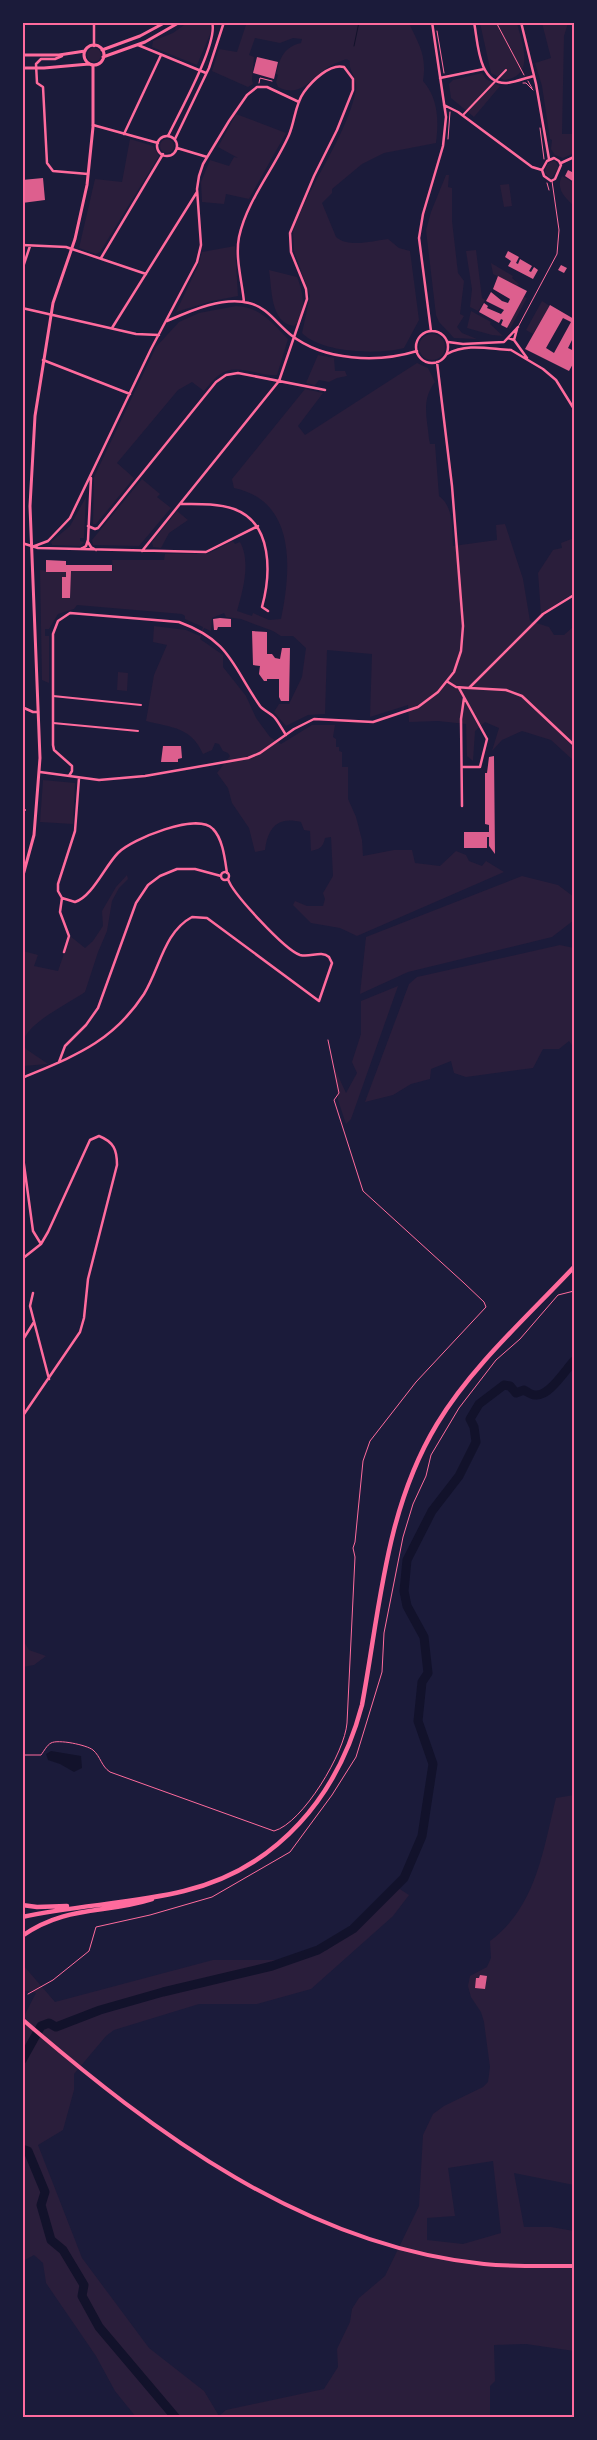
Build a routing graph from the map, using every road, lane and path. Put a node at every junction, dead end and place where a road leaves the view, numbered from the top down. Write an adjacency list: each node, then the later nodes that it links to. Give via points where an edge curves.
1 (94, 22): 11 (street)
2 (166, 22): 12 (street)
3 (180, 22): 10 (street)
4 (212, 22): 23 (street, via 214,34)
5 (224, 22): 24 (street)
6 (432, 22): 26 (street)
7 (474, 22): 21 (street)
8 (496, 22): 27 (path)
9 (521, 22): 25 (street)
10 (138, 45): 16 (street); 17 (street)
11 (94, 46): 12 (street); 13 (street)
12 (102, 50): 17 (street)
13 (85, 51): 15 (street); 18 (street, via 84,58)
14 (22, 55): 15 (street)
15 (64, 55): 20 (street, via 41,59)
16 (161, 55): 23 (street); 37 (street)
17 (104, 57): 18 (street, via 100,63)
18 (91, 64): 20 (street); 36 (street)
19 (22, 68): 20 (street)
20 (36, 68): 49 (street, via 37,83 44,87 48,166 53,171)
21 (484, 70): 26 (street); 29 (street)
22 (506, 70): 29 (street)
23 (200, 71): 24 (street); 38 (street)
24 (206, 74): 39 (street)
25 (534, 76): 27 (street); 45 (street)
26 (440, 78): 33 (street)
27 (525, 78): 29 (street, via 506,83); 31 (path)
28 (272, 81): 30 (path, via 260,78)
29 (495, 81): 34 (street)
30 (259, 84)
31 (535, 94)
32 (299, 102): 43 (street, via 267,87 252,90 236,109); 60 (street, via 288,136 249,207 242,228 238,254); 68 (street, via 304,91 330,68 344,67 353,79 353,90 337,130 290,233 291,252 307,299)
33 (444, 106): 48 (street, via 458,112 532,167); 66 (street, via 443,146 419,238)
34 (463, 115)
35 (539, 122): 46 (path)
36 (93, 125): 37 (street); 49 (street)
37 (124, 134): 40 (street)
38 (168, 136): 39 (street); 40 (street, via 162,137)
39 (175, 139): 41 (street)
40 (158, 143): 42 (street)
41 (176, 148): 42 (street, via 171,154); 43 (street)
42 (163, 154): 57 (street)
43 (208, 157): 53 (street, via 200,173)
44 (574, 157): 47 (street)
45 (549, 160): 47 (street, via 554,158); 48 (street)
46 (544, 162)
47 (561, 163): 51 (street)
48 (542, 170): 51 (street, via 544,176)
49 (88, 174): 56 (street)
50 (546, 180): 52 (path, via 548,190)
51 (552, 180): 52 (lane)
52 (552, 189): 64 (lane, via 559,232 557,254)
53 (198, 190): 59 (street); 63 (street, via 200,254)
54 (22, 245): 55 (street)
55 (30, 246): 56 (street); 58 (street)
56 (72, 248): 57 (street); 62 (street)
57 (101, 258): 59 (street)
58 (22, 270)
59 (146, 274): 65 (street)
60 (244, 302): 63 (street, via 202,308); 68 (street, via 263,309)
61 (22, 308): 62 (street)
62 (50, 314): 65 (street); 77 (street)
63 (166, 322): 67 (street)
64 (518, 327): 69 (street); 70 (street)
65 (112, 328): 67 (street)
66 (431, 331): 71 (street, via 441,334); 75 (street, via 420,337)
67 (159, 335): 82 (street)
68 (295, 338): 75 (street, via 355,357 387,357); 80 (street)
69 (508, 338): 70 (street); 72 (street)
70 (515, 341): 74 (street); 78 (street)
71 (447, 342): 72 (street); 76 (street)
72 (504, 342): 73 (street)
73 (506, 349): 74 (street); 76 (street, via 463,348)
74 (511, 350): 78 (street)
75 (417, 351): 79 (street, via 425,361)
76 (446, 354): 79 (street)
77 (43, 360): 82 (street); 92 (street, via 32,465)
78 (529, 361): 83 (street, via 556,380)
79 (437, 362): 98 (street, via 452,486 463,626 458,663)
80 (278, 381): 81 (street); 87 (street); 88 (street, via 238,373 220,378 98,528)
81 (325, 390)
82 (130, 394): 84 (street)
83 (574, 409)
84 (91, 476): 85 (street); 86 (street)
85 (83, 492): 86 (street); 92 (street, via 68,522 48,541)
86 (89, 497): 88 (street)
87 (180, 504): 89 (street, via 229,507 243,513); 95 (street)
88 (88, 526): 90 (street)
89 (258, 526): 95 (street, via 206,552); 97 (street, via 265,545 267,565 262,607)
90 (88, 540): 93 (street, via 86,546); 94 (street)
91 (22, 543): 92 (street)
92 (32, 547): 93 (street); 105 (street)
93 (79, 550): 94 (street)
94 (97, 550): 95 (street)
95 (142, 551)
96 (574, 595): 100 (street, via 543,614)
97 (268, 611)
98 (448, 682): 99 (street); 108 (street, via 418,707 384,720 314,719)
99 (458, 687): 100 (street); 102 (street)
100 (469, 688): 109 (street, via 501,689 522,696)
101 (53, 696): 103 (street); 106 (street); 108 (street, via 53,632 64,615 76,612 179,622 213,639 228,652 261,707 275,718)
102 (464, 698): 110 (street); 110 (street, via 487,739 480,767)
103 (141, 705)
104 (22, 707): 105 (street)
105 (38, 712): 111 (street)
106 (53, 723): 107 (street); 112 (street, via 54,750 72,766)
107 (138, 730)
108 (286, 735): 113 (street, via 248,758 156,776 99,780)
109 (574, 745)
110 (462, 767): 114 (street)
111 (40, 772): 112 (street); 117 (street, via 34,835)
112 (68, 776): 113 (street)
113 (79, 778): 119 (street, via 75,832 57,888)
114 (462, 806)
115 (227, 873): 116 (street); 118 (street); 119 (street, via 218,835 209,825 194,822 135,840 117,854 84,897 75,902)
116 (221, 876): 118 (street); 122 (street, via 195,869 177,869 159,876 148,885 136,903 98,1008 65,1046)
117 (22, 879)
118 (228, 879): 122 (street, via 236,895 292,951 305,956 321,953 329,957 332,964 318,1000 207,918 192,917 169,940 143,994 119,1024 93,1046)
119 (62, 898): 120 (street, via 60,912 69,936)
120 (64, 952)
121 (328, 1040): 134 (path, via 339,1093 334,1100 362,1190 486,1307 416,1382 370,1441 363,1461 353,1548 347,1729 324,1779 308,1802 274,1832 110,1772 89,1747 55,1741 48,1744 41,1755)
122 (59, 1062): 123 (street)
123 (22, 1078)
124 (22, 1150): 125 (street, via 33,1231)
125 (41, 1244): 126 (street); 132 (street, via 90,1140 99,1136 105,1138 115,1147 117,1165 88,1280 84,1318 71,1348)
126 (22, 1259)
127 (574, 1267): 135 (highway, via 464,1385 437,1424 414,1468 391,1538 358,1721 344,1760 327,1790 295,1828 259,1857 207,1883)
128 (574, 1291): 140 (path, via 558,1295 496,1360 459,1408 431,1455 403,1537 384,1633 382,1672 356,1757 290,1852 212,1897 96,1927 92,1946 82,1958)
129 (34, 1294): 130 (street, via 30,1306)
130 (34, 1321): 131 (street); 132 (street)
131 (22, 1341)
132 (49, 1379): 133 (street)
133 (22, 1417)
134 (22, 1755)
135 (164, 1895): 137 (highway); 139 (highway, via 142,1902 71,1913 45,1922)
136 (22, 1905): 137 (highway)
137 (78, 1907): 138 (highway)
138 (22, 1917)
139 (22, 1936)
140 (28, 1994)
141 (22, 2019): 142 (main road, via 124,2103 200,2155 262,2192 314,2217 416,2252 483,2264)
142 (574, 2266)

